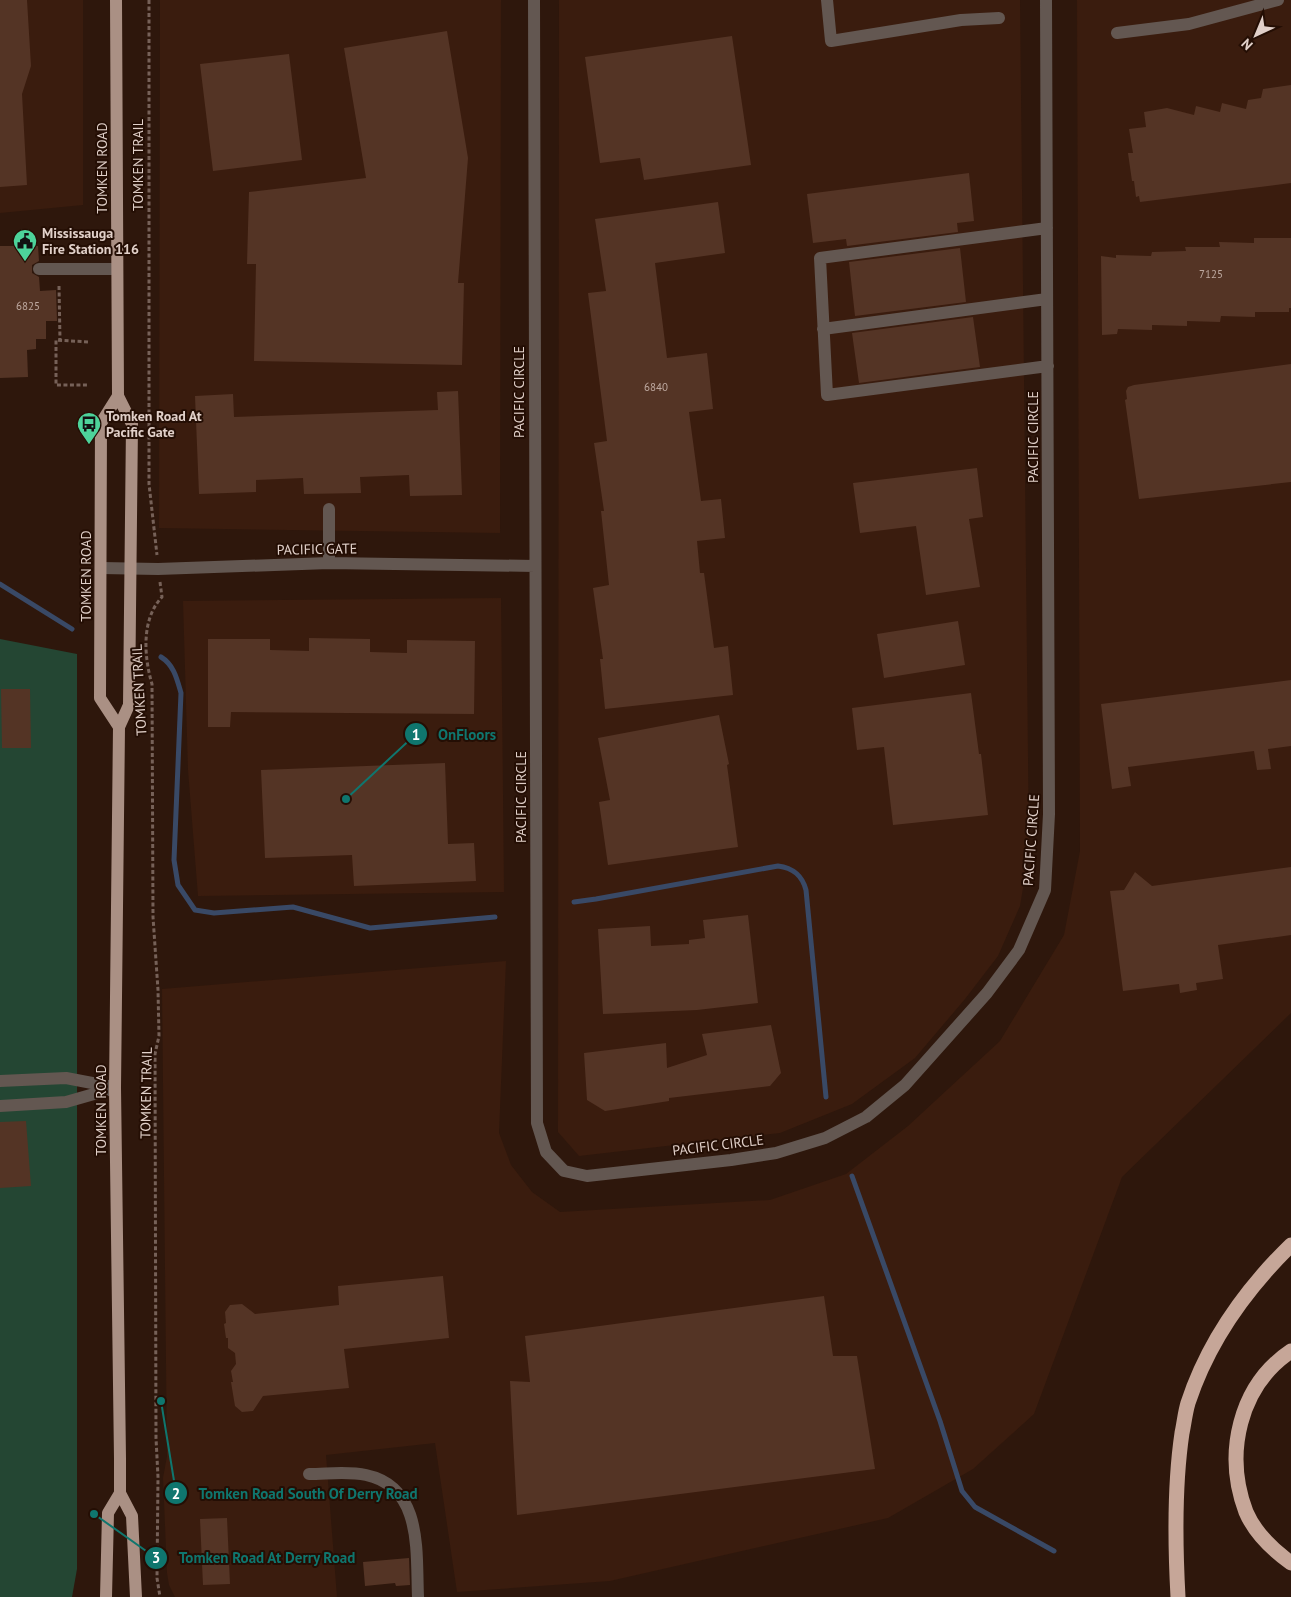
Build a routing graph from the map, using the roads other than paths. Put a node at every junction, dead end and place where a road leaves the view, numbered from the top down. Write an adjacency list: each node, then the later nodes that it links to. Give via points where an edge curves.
1 (116, 0): 10 (main road, TOMKEN ROAD)
2 (534, 0): 17 (street, PACIFIC CIRCLE)
3 (827, 0): 6 (street, via 831,41 961,20)
4 (1046, 0): 8 (street, PACIFIC CIRCLE)
5 (1278, 0): 7 (street, via 1189,24)
6 (999, 18)
7 (1116, 33)
8 (1047, 228): 11 (street, PACIFIC CIRCLE); 12 (street, via 820,258)
9 (39, 269): 10 (street)
10 (117, 269): 14 (main road, TOMKEN ROAD)
11 (1047, 298): 12 (street); 13 (street, PACIFIC CIRCLE)
12 (823, 328): 13 (street, via 827,395)
13 (1048, 366): 17 (street, PACIFIC CIRCLE, via 1050,814 1044,890 1019,950 987,993 905,1085 866,1117 825,1138 776,1153 587,1176 564,1171 546,1152 537,1123)
14 (118, 396): 18 (main road, TOMKEN ROAD, via 101,422); 19 (main road, TOMKEN ROAD, via 132,424)
15 (329, 509): 16 (street)
16 (329, 563): 17 (street, PACIFIC GATE); 19 (street, PACIFIC GATE)
17 (535, 566)
18 (100, 568): 19 (street, PACIFIC GATE); 20 (main road, TOMKEN ROAD, via 100,698)
19 (130, 568): 20 (main road, TOMKEN ROAD, via 129,705)
20 (119, 727): 22 (main road, TOMKEN ROAD)
21 (0, 1081): 22 (street, via 66,1078)
22 (115, 1088): 23 (street, via 66,1102); 27 (main road, TOMKEN ROAD)
23 (0, 1106)
24 (1291, 1245): 34 (highway, via 1233,1311 1209,1351 1187,1405 1177,1468)
25 (1291, 1351): 28 (highway, via 1260,1380 1247,1403 1238,1438 1237,1461 1247,1512 1258,1532 1276,1553)
26 (309, 1474): 33 (street, via 366,1475 385,1481 401,1496 412,1516 415,1530)
27 (120, 1493): 29 (main road, TOMKEN ROAD, via 132,1516); 30 (main road, TOMKEN ROAD, via 108,1513)
28 (1291, 1563)
29 (136, 1578): 31 (main road, TOMKEN ROAD); 32 (main road)
30 (106, 1597)
31 (136, 1597)
32 (146, 1597)
33 (418, 1597)
34 (1178, 1597)

